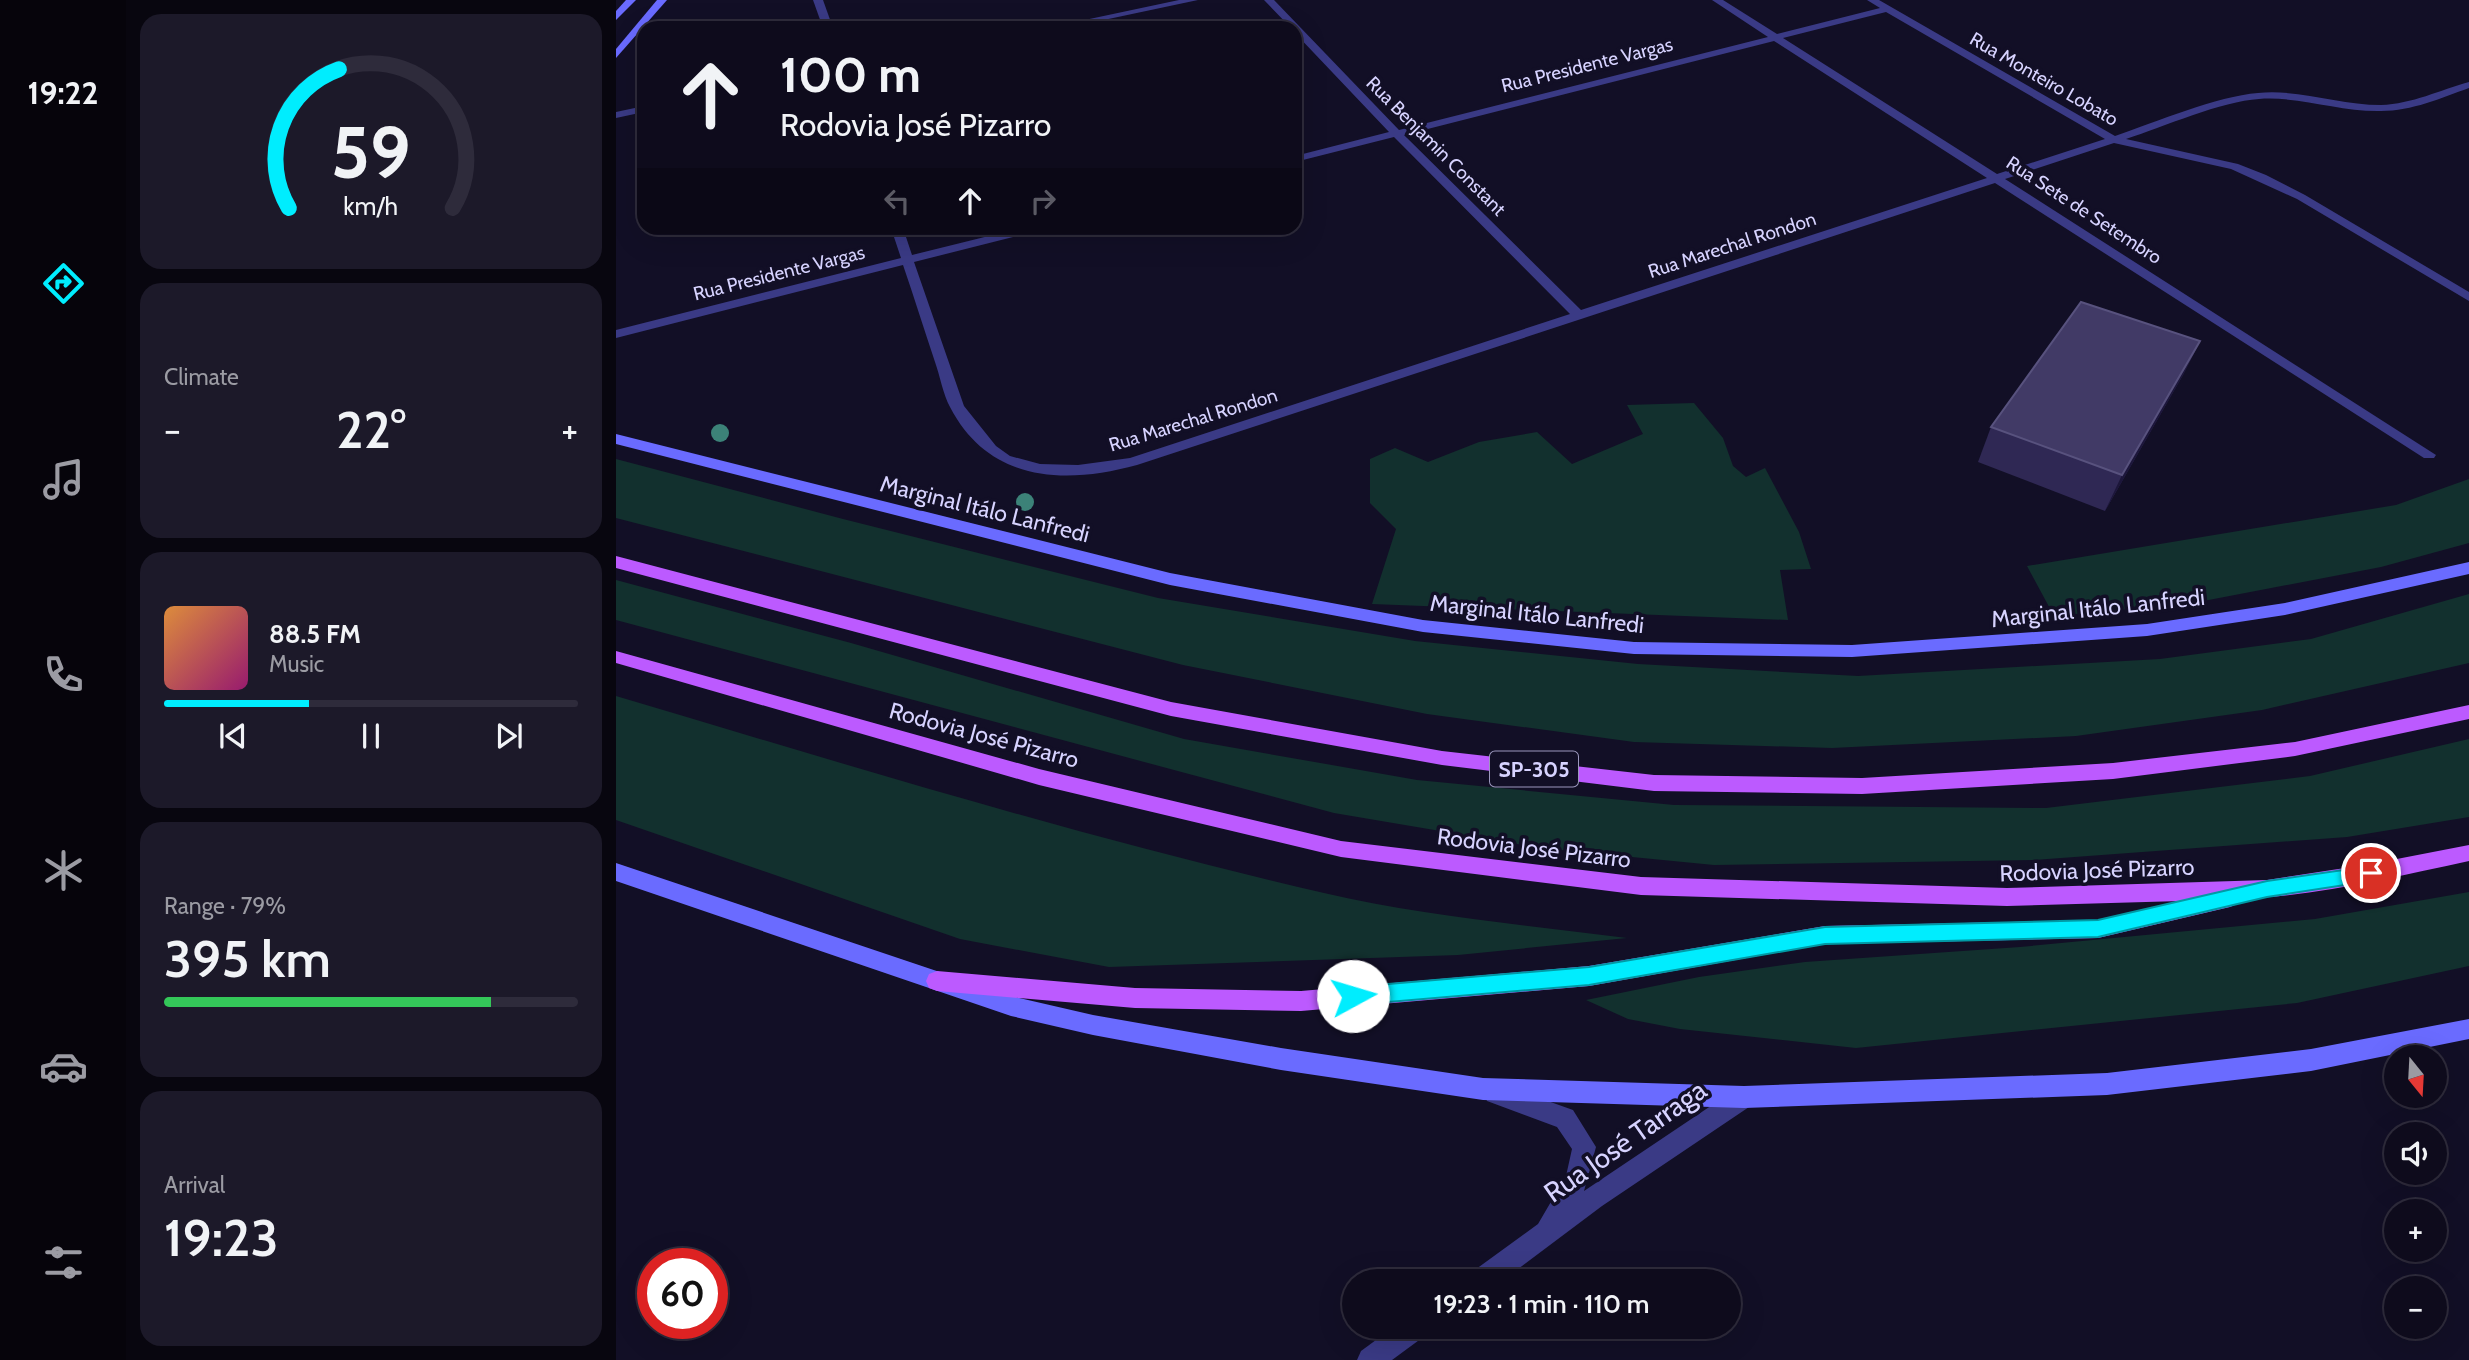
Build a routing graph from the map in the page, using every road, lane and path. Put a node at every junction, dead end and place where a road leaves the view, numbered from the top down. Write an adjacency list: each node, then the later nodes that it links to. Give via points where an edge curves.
1 (631, 0): 9 (main road)
2 (662, 0): 10 (main road)
3 (818, 0): 11 (street)
4 (1193, 0): 12 (street)
5 (1269, 0): 13 (street, Rua Benjamin Constant)
6 (1717, 0): 16 (street, Rua Sete de Setembro)
7 (1872, 0): 8 (street, Rua Monteiro Lobato)
8 (1888, 9): 16 (street, Rua Presidente Vargas); 22 (street, Rua Monteiro Lobato)
9 (616, 17)
10 (644, 21)
11 (826, 21)
12 (1087, 21)
13 (1289, 21)
14 (637, 30): 17 (main road)
15 (1302, 35): 21 (street, Rua Benjamin Constant)
16 (1777, 38): 21 (street, Rua Presidente Vargas); 24 (street, Rua Sete de Setembro)
17 (616, 55)
18 (2469, 85): 22 (street, Rua Marechal Rondon, via 2394,107 2363,107 2286,94 2255,95)
19 (637, 110): 20 (street)
20 (616, 114)
21 (1396, 133): 23 (street, Rua Presidente Vargas); 29 (street, Rua Benjamin Constant)
22 (2114, 139): 24 (street, Rua Marechal Rondon); 28 (street, Rua Monteiro Lobato, via 2235,166 2262,177)
23 (1302, 157)
24 (2000, 178): 29 (street, Rua Marechal Rondon); 32 (street, Rua Sete de Setembro)
25 (899, 235): 27 (street)
26 (1006, 235): 27 (street, Rua Presidente Vargas)
27 (908, 260): 29 (street, Rua Marechal Rondon, via 957,407 991,450 1009,462 1047,469 1087,470 1132,462); 30 (street, Rua Presidente Vargas)
28 (2469, 297)
29 (1579, 316)
30 (616, 334)
31 (616, 439): 34 (main road, Marginal Itálo Lanfredi, via 1170,579 1423,626 1634,648 1852,651 2147,630 2285,609)
32 (2429, 455)
33 (616, 562): 36 (main road, SP-305, via 1171,709 1442,758 1654,783 1862,786 2113,771 2295,749)
34 (2469, 568)
35 (616, 657): 39 (main road, Rodovia José Pizarro, via 1039,777 1341,849 1642,886 2007,897)
36 (2469, 712)
37 (2469, 853): 39 (main road, Rodovia José Pizarro)
38 (616, 872): 40 (main road)
39 (2267, 889): 40 (main road, via 2098,929 1825,935 1589,976 1301,1001 1135,999)
40 (937, 981): 42 (main road, via 1011,1006 1093,1025)
41 (2469, 1029): 43 (main road, via 2311,1060 2107,1084)
42 (1483, 1089): 43 (main road); 44 (street, Rua José Tarraga, via 1565,1118 1584,1147 1577,1180)
43 (1744, 1097): 44 (street, Rua José Tarraga)
44 (1542, 1238): 45 (street, Rua José Tarraga)
45 (1498, 1269)
46 (1399, 1339): 47 (street)
47 (1370, 1360)

